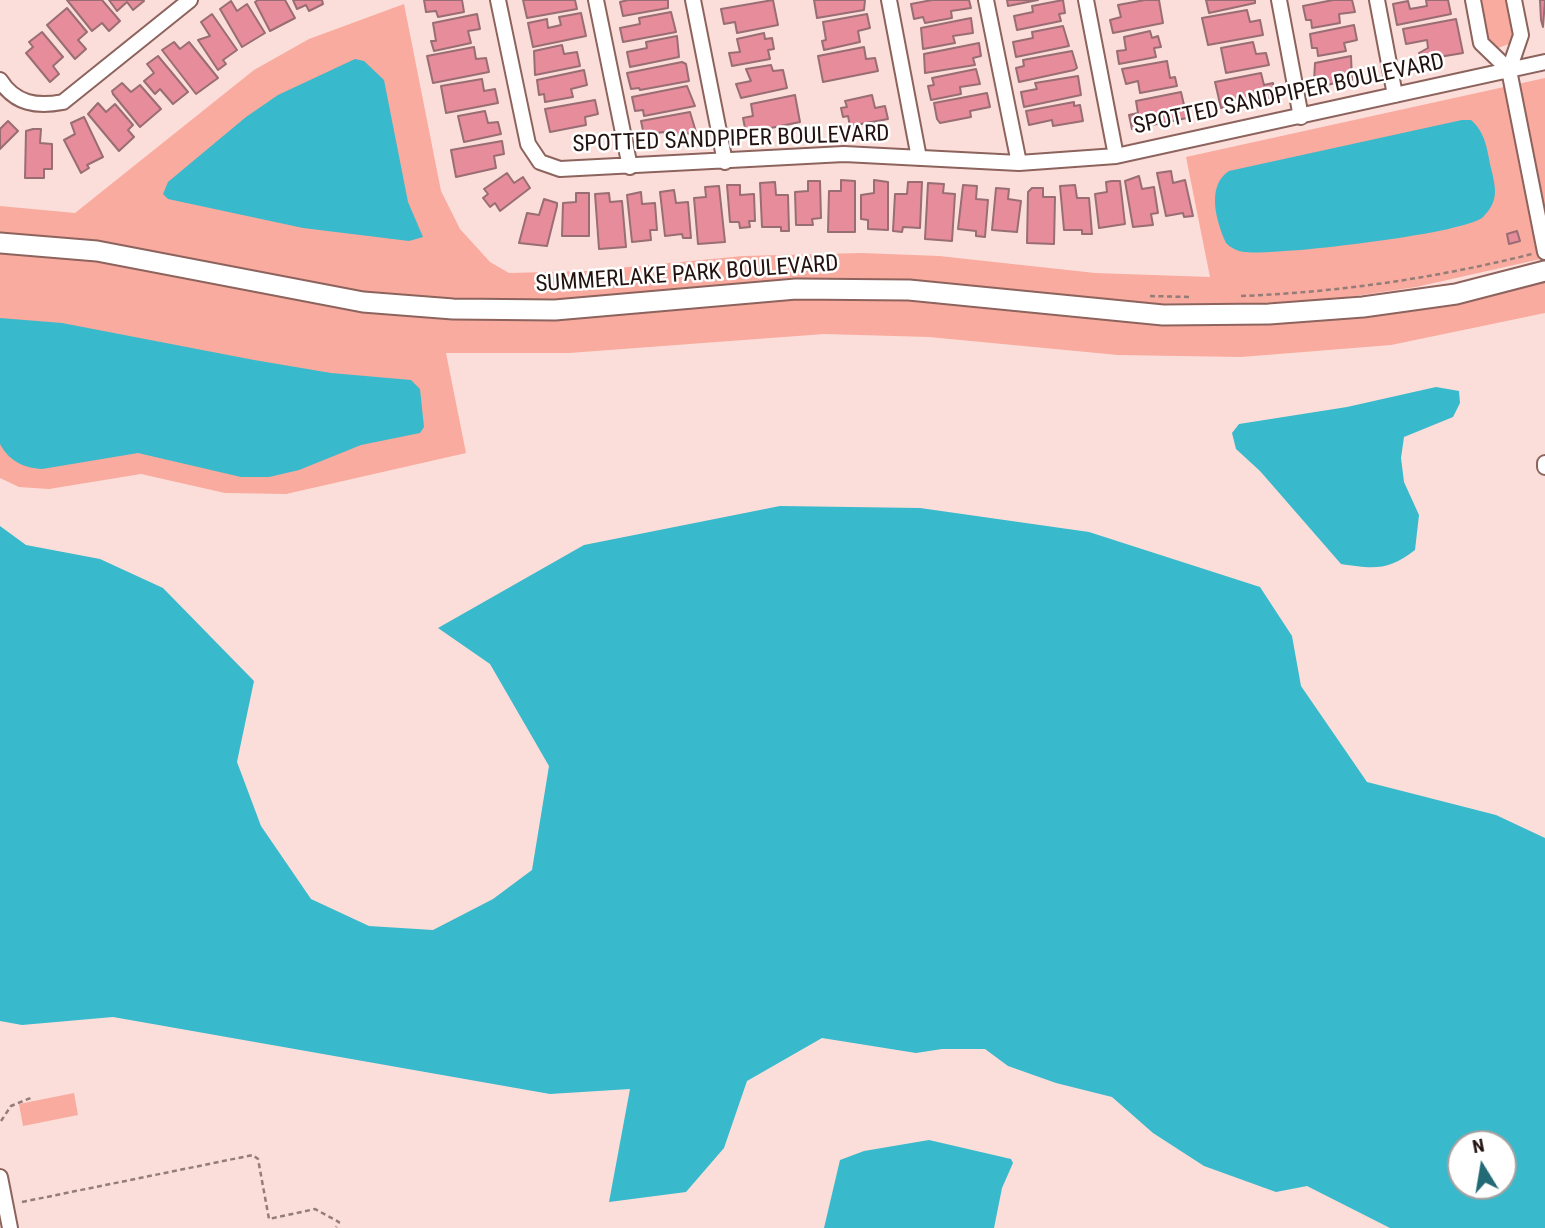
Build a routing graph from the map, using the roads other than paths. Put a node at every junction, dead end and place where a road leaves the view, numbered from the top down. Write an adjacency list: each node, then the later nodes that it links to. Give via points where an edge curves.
1 (191, 0): 14 (street, via 63,102 27,103)
2 (498, 0): 21 (street, SPOTTED SANDPIPER BOULEVARD, via 522,123 540,162 560,169)
3 (596, 0): 21 (street)
4 (693, 0): 19 (street)
5 (889, 0): 18 (street)
6 (986, 0): 20 (street)
7 (1086, 0): 17 (street)
8 (1279, 0): 16 (street)
9 (1377, 0): 15 (street)
10 (1473, 0): 13 (street, via 1481,43)
11 (1514, 0): 13 (street, via 1521,35)
12 (1545, 62): 13 (street, SPOTTED SANDPIPER BOULEVARD)
13 (1509, 70): 15 (street, SPOTTED SANDPIPER BOULEVARD); 23 (street)
14 (3, 91)
15 (1395, 96): 16 (street, SPOTTED SANDPIPER BOULEVARD)
16 (1301, 117): 17 (street, SPOTTED SANDPIPER BOULEVARD)
17 (1116, 156): 20 (street, SPOTTED SANDPIPER BOULEVARD)
18 (919, 158): 19 (street, SPOTTED SANDPIPER BOULEVARD, via 844,154); 20 (street, SPOTTED SANDPIPER BOULEVARD)
19 (725, 162): 21 (street, SPOTTED SANDPIPER BOULEVARD)
20 (1019, 163)
21 (629, 167)
22 (0, 243): 24 (main road, SUMMERLAKE PARK BOULEVARD, via 97,251 351,300 453,309 555,310 796,289 909,290 1163,315 1269,314 1456,294)
23 (1545, 252)
24 (1545, 271)
25 (0, 1177): 26 (street)
26 (10, 1228)

